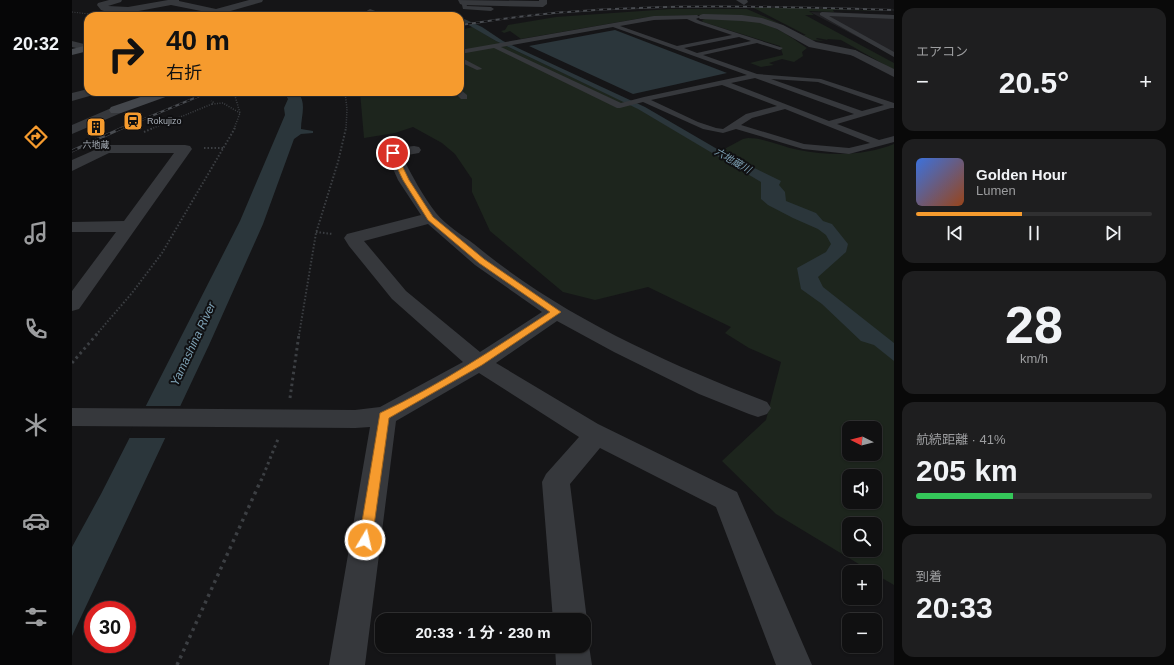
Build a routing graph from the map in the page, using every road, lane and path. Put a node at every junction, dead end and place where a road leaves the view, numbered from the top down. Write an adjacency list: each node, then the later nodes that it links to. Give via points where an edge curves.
1 (118, 0): 4 (street, via 101,5 104,8 133,10)
2 (259, 0): 7 (street)
3 (543, 0): 5 (street, via 543,4)
4 (173, 1): 7 (street)
5 (462, 1): 6 (lane, via 465,8)
6 (491, 9)
7 (216, 12)
8 (688, 17): 9 (lane); 11 (lane, via 654,18); 12 (lane)
9 (703, 17): 26 (street, via 761,21 781,27 806,42 855,53)
10 (894, 17): 23 (lane, via 822,14)
11 (613, 26): 15 (lane); 17 (lane)
12 (739, 35): 13 (lane); 17 (lane)
13 (757, 41): 18 (lane); 22 (lane)
14 (72, 44): 16 (street)
15 (498, 45): 20 (lane); 36 (lane, via 620,106)
16 (84, 47)
17 (676, 48): 22 (lane)
18 (780, 48)
19 (84, 49): 21 (main road)
20 (464, 51)
21 (72, 52)
22 (695, 55): 27 (lane)
23 (894, 55)
24 (464, 61): 25 (lane)
25 (479, 69)
26 (894, 74)
27 (753, 76): 28 (lane); 37 (lane, via 819,80); 41 (lane)
28 (722, 82): 36 (lane); 38 (lane)
29 (72, 87): 30 (street)
30 (84, 87)
31 (84, 93): 35 (street)
32 (156, 96): 39 (main road)
33 (235, 96): 40 (path)
34 (346, 96): 60 (path, via 348,105 344,138 316,232)
35 (72, 97)
36 (644, 99): 43 (lane, via 712,129 723,131)
37 (893, 106): 41 (lane)
38 (784, 107): 42 (lane); 43 (lane, via 749,116 740,120)
39 (116, 110): 44 (street)
40 (240, 113): 47 (path, via 223,103 211,102); 55 (path, via 234,130 162,253 132,293)
41 (862, 114): 42 (lane)
42 (828, 124): 46 (lane)
43 (736, 126): 46 (lane, via 815,148 850,151)
44 (74, 127)
45 (894, 139): 46 (lane)
46 (878, 143)
47 (106, 149): 49 (street); 51 (street, via 186,149)
48 (414, 150): 50 (street, via 392,149 406,180)
49 (72, 166)
50 (431, 218): 54 (street, via 482,261); 56 (street, via 353,238 399,295)
51 (130, 226): 52 (street); 53 (street)
52 (72, 227)
53 (72, 304)
54 (556, 312): 56 (street); 57 (street, via 628,350 708,388)
55 (72, 363)
56 (479, 363): 58 (street); 61 (street)
57 (758, 408)
58 (384, 416): 60 (street, via 355,419); 65 (street)
59 (72, 417): 60 (street)
60 (285, 418): 64 (path, via 271,459)
61 (596, 435): 62 (street, via 556,482); 67 (street, via 728,500)
62 (569, 613)
63 (573, 653): 66 (street)
64 (178, 665)
65 (347, 665)
66 (574, 665)
67 (794, 665)

